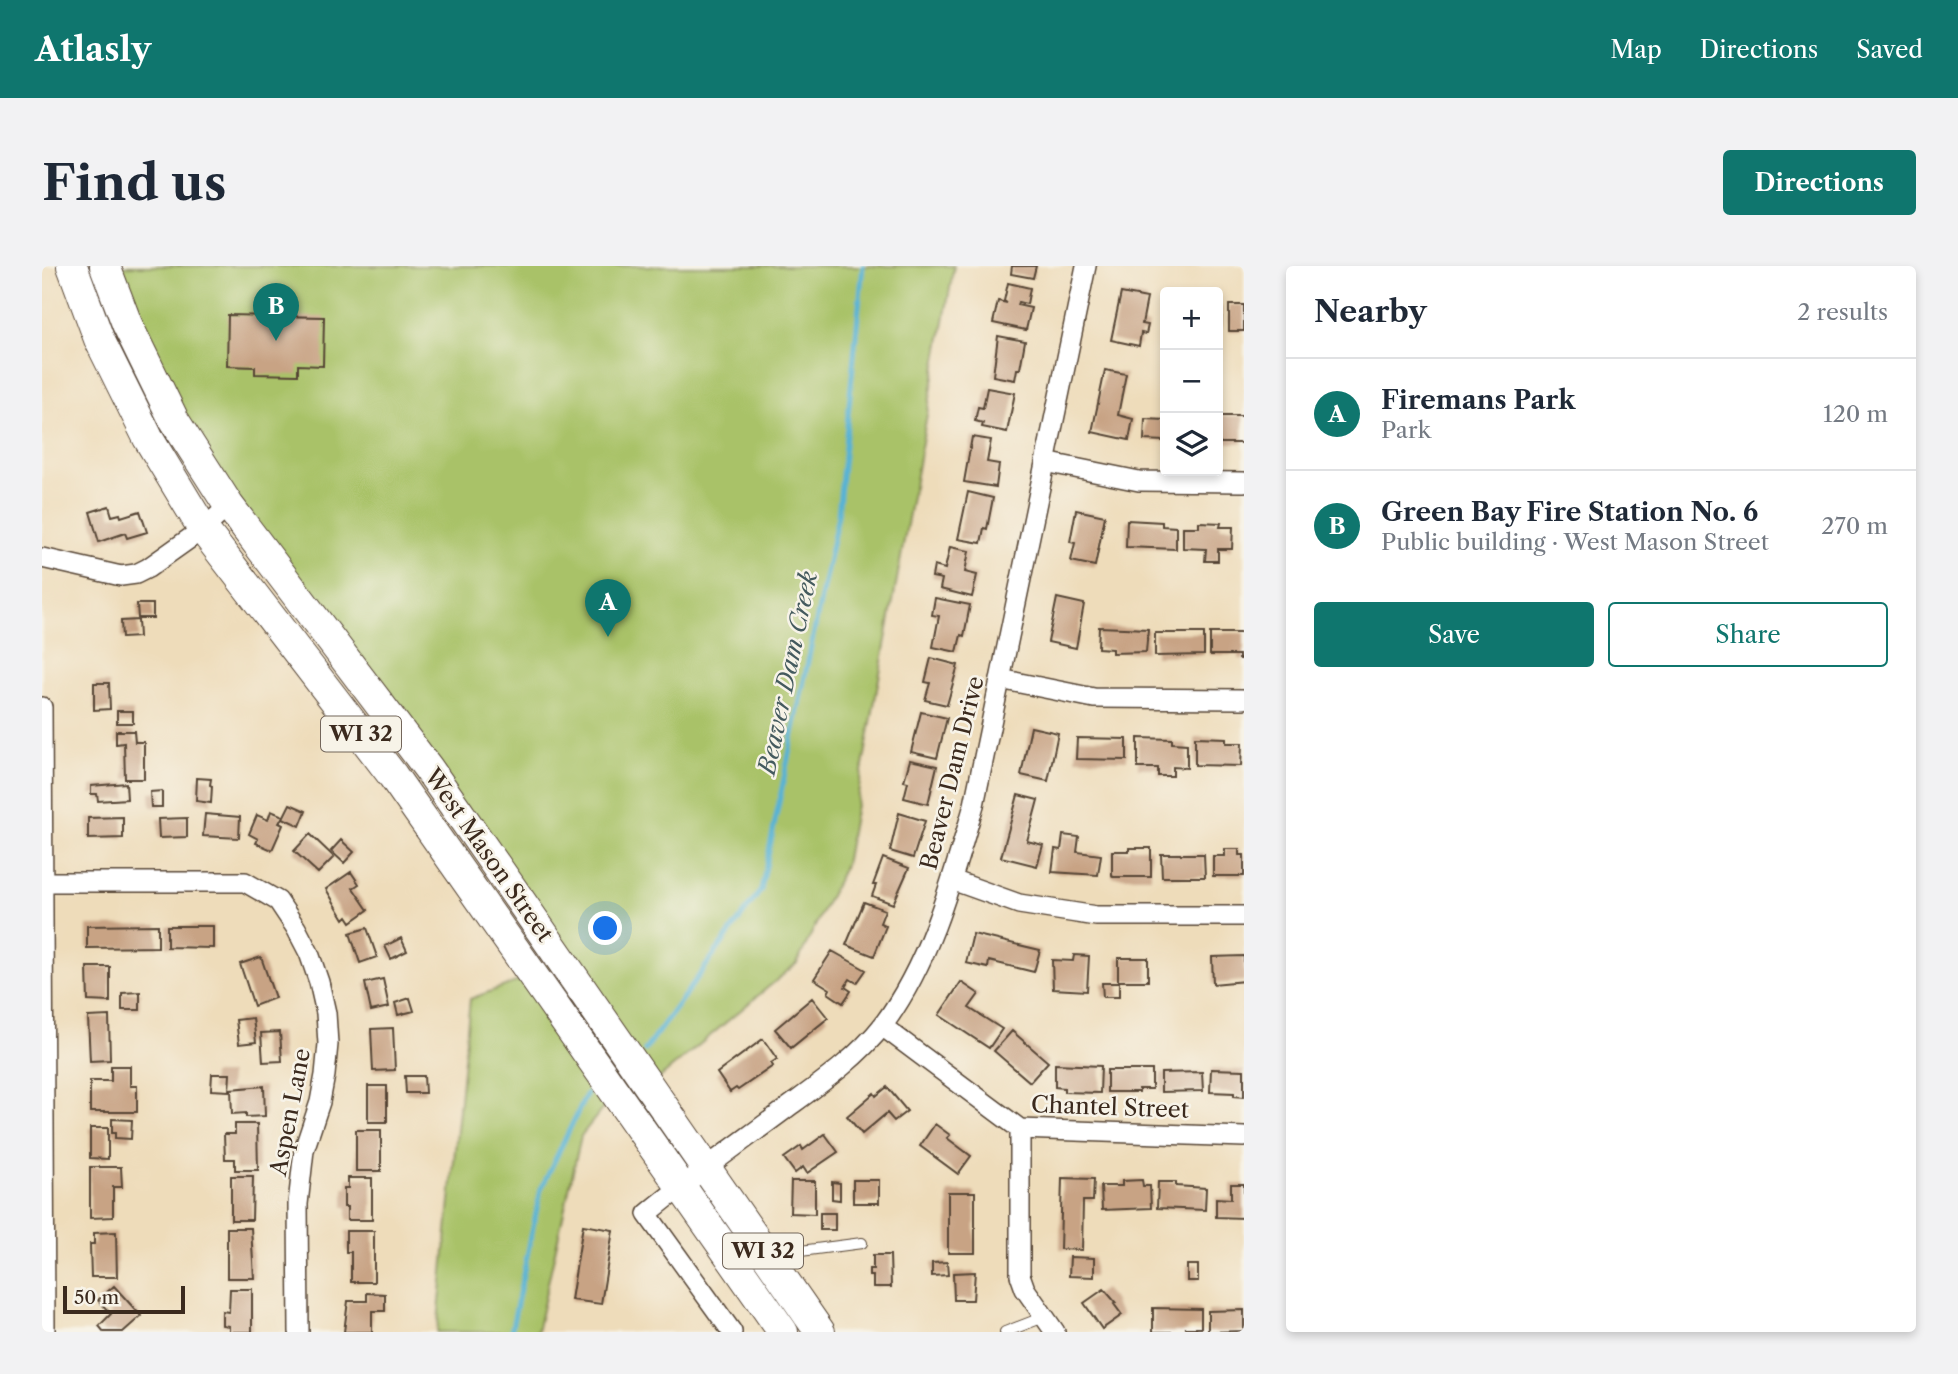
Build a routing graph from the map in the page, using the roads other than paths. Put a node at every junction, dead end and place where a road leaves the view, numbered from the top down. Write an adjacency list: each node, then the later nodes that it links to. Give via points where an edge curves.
1 (72, 266): 7 (main road, West Mason Street / WI 32, via 99,340)
2 (105, 266): 6 (main road, West Mason Street / WI 32, via 127,324 174,420)
3 (1086, 266): 4 (street, Beaver Dam Drive)
4 (1045, 462): 5 (street, via 1139,481); 9 (street, Beaver Dam Drive)
5 (1244, 482)
6 (229, 506): 7 (street); 20 (main road, West Mason Street / WI 32, via 428,768)
7 (203, 529): 8 (street, via 135,574 121,576); 21 (main road, West Mason Street / WI 32, via 393,776)
8 (42, 558)
9 (1000, 679): 10 (street, via 1094,698); 13 (street, Beaver Dam Drive, via 974,805)
10 (1244, 699)
11 (42, 707): 12 (street)
12 (43, 789): 14 (street)
13 (952, 880): 15 (street, via 1019,904 1096,916); 17 (street, Beaver Dam Drive, via 905,992)
14 (43, 882): 16 (street); 26 (street, Aspen Lane, via 245,882 278,901 296,928 319,982 328,1044 320,1102 304,1150 298,1204)
15 (1244, 916)
16 (43, 1017): 25 (street)
17 (882, 1026): 18 (street, Chantel Street); 20 (street, Beaver Dam Drive, via 841,1068)
18 (1020, 1129): 19 (street, Chantel Street); 24 (street, via 1020,1275)
19 (1244, 1137)
20 (705, 1169): 21 (street, Beaver Dam Drive); 23 (main road, West Mason Street / WI 32)
21 (680, 1186): 27 (street, Beaver Dam Drive, via 647,1214); 28 (main road, West Mason Street / WI 32)
22 (862, 1243): 23 (lane)
23 (766, 1255): 29 (main road, West Mason Street / WI 32)
24 (1050, 1324): 30 (lane)
25 (45, 1332)
26 (299, 1332)
27 (732, 1332)
28 (783, 1332)
29 (820, 1332)
30 (1005, 1332)

